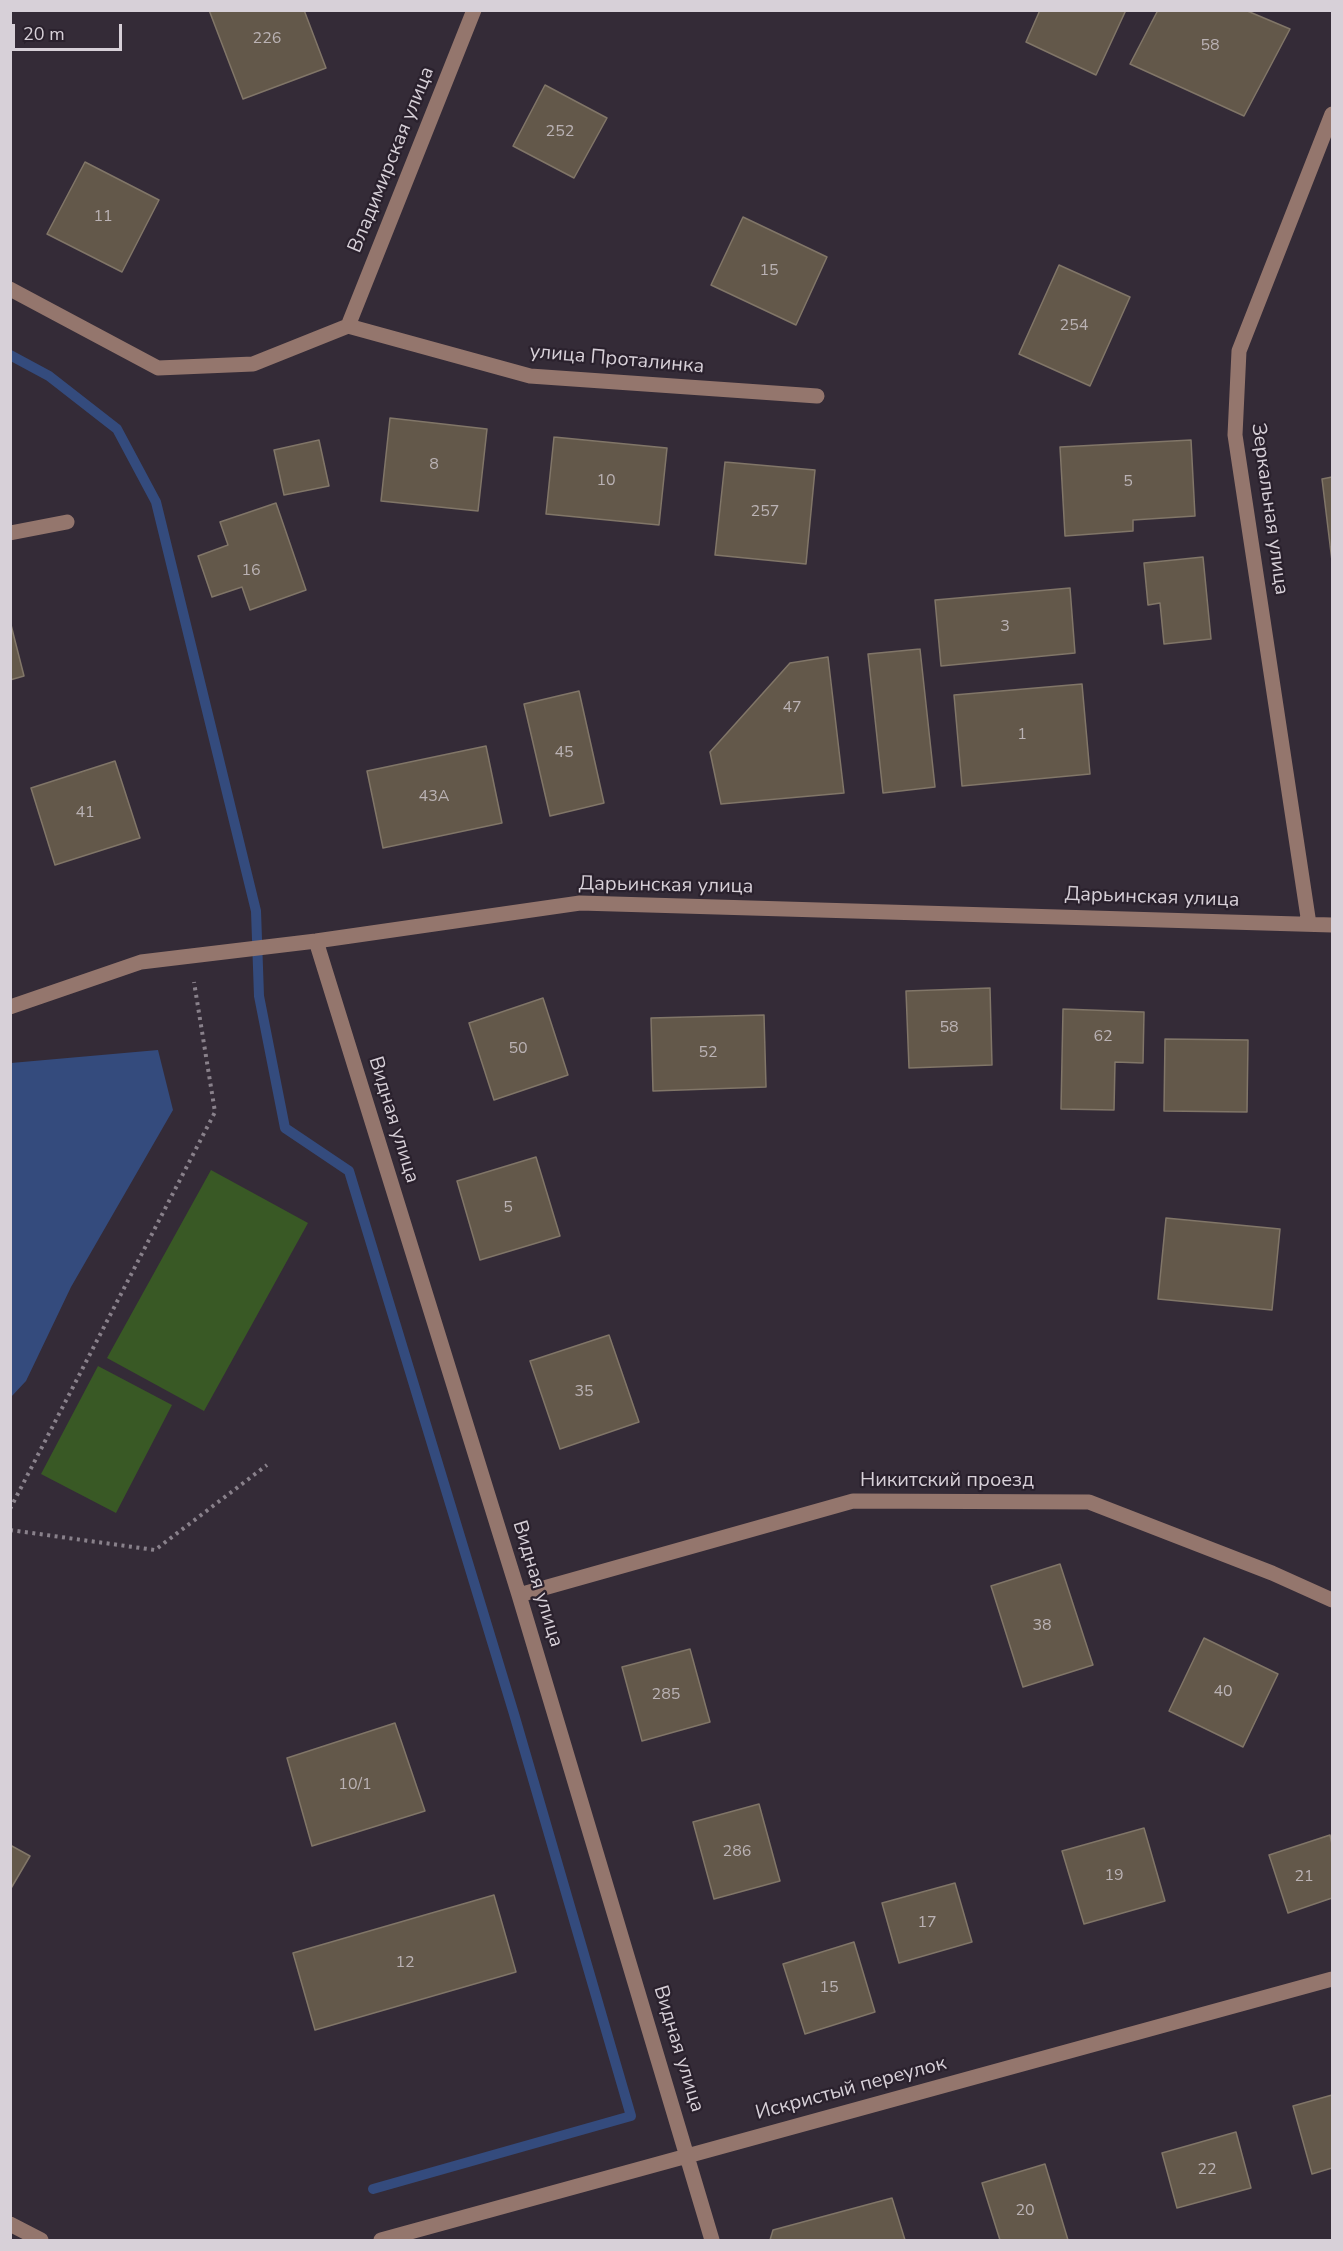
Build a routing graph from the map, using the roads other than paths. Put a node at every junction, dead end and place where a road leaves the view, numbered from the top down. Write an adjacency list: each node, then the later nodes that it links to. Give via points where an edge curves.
1 (474, 10): 4 (street, Владимирская улица)
2 (1332, 114): 8 (street, Зеркальная улица, via 1239,351 1235,435)
3 (10, 289): 4 (street, via 158,368 253,364)
4 (348, 326): 5 (street, улица Проталинка, via 530,376)
5 (817, 396)
6 (67, 522): 7 (street)
7 (10, 533)
8 (1310, 924): 9 (street, Дарьинская улица); 10 (street, Дарьинская улица, via 580,903)
9 (1332, 925)
10 (316, 941): 11 (street, Дарьинская улица, via 141,962); 12 (street, Видная улица)
11 (10, 1007)
12 (519, 1595): 13 (street, Никитский проезд, via 853,1501 1089,1502); 15 (street, Видная улица)
13 (1332, 1600)
14 (1332, 1979): 15 (street, Искристый переулок)
15 (688, 2156): 18 (street, Искристый переулок); 19 (street, Видная улица)
16 (10, 2224): 17 (street)
17 (41, 2241)
18 (381, 2241)
19 (712, 2241)

